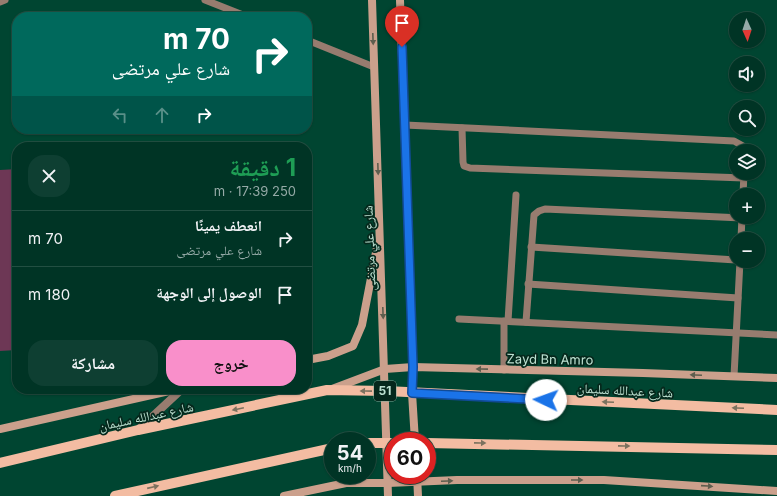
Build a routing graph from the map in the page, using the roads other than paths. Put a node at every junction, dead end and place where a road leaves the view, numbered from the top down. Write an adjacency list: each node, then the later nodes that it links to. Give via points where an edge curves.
1 (5, 0): 5 (lane)
2 (205, 0): 6 (lane)
3 (372, 0): 8 (main road, شارع علي مرتضى, one-way to 8)
4 (400, 0): 9 (main road)
5 (0, 2)
6 (235, 12)
7 (312, 42): 8 (lane)
8 (374, 67): 15 (main road, شارع علي مرتضى, one-way to 15)
9 (405, 125): 10 (lane); 27 (main road)
10 (462, 128): 11 (lane, via 734,141); 12 (lane, via 463,162 464,166 470,168)
11 (739, 144)
12 (729, 176)
13 (516, 195): 22 (lane)
14 (729, 217): 16 (lane, via 546,209 534,216)
15 (380, 232): 26 (main road, via 362,325 353,346); 28 (main road, شارع علي مرتضى, one-way to 28)
16 (531, 247): 17 (lane); 19 (lane)
17 (729, 260)
18 (740, 268): 20 (lane)
19 (528, 284): 20 (lane); 23 (lane)
20 (738, 298): 24 (lane)
21 (460, 319): 22 (lane)
22 (506, 321): 23 (lane); 29 (lane)
23 (526, 322): 24 (lane)
24 (736, 333): 25 (lane); 30 (lane)
25 (777, 335)
26 (312, 359)
27 (413, 367): 28 (main road, Zayd Bn Amro); 29 (main road, Zayd Bn Amro, one-way to 27); 35 (main road)
28 (385, 369): 32 (main road, Zayd Bn Amro); 33 (main road, شارع علي مرتضى)
29 (504, 370): 30 (main road, Zayd Bn Amro, one-way to 29)
30 (734, 376): 31 (main road, Zayd Bn Amro)
31 (777, 378)
32 (327, 390): 33 (main road, شارع عبدالله سليمان / 51, one-way to 32); 34 (main road, شارع عبدالله سليمان / 51, one-way to 34)
33 (386, 392): 35 (main road, شارع عبدالله سليمان / 51); 42 (main road, شارع علي مرتضى)
34 (312, 393)
35 (412, 393): 39 (main road, شارع عبدالله سليمان / 51, one-way to 35); 43 (main road)
36 (156, 394): 40 (main road)
37 (177, 394): 41 (street)
38 (308, 394): 41 (main road, شارع عبدالله سليمان / 51, one-way to 41)
39 (777, 410)
40 (0, 429)
41 (138, 430): 47 (main road, شارع عبدالله سليمان / 51)
42 (389, 432)
43 (414, 432)
44 (436, 443): 46 (main road, one-way to 46)
45 (324, 450): 53 (main road, one-way to 45)
46 (777, 450)
47 (0, 463)
48 (436, 479): 52 (main road, one-way to 52, via 604,480)
49 (384, 483): 54 (main road, via 346,483)
50 (388, 484): 55 (main road, شارع علي مرتضى)
51 (417, 484): 56 (main road)
52 (777, 491)
53 (115, 496)
54 (284, 496)
55 (388, 496)
56 (418, 496)

